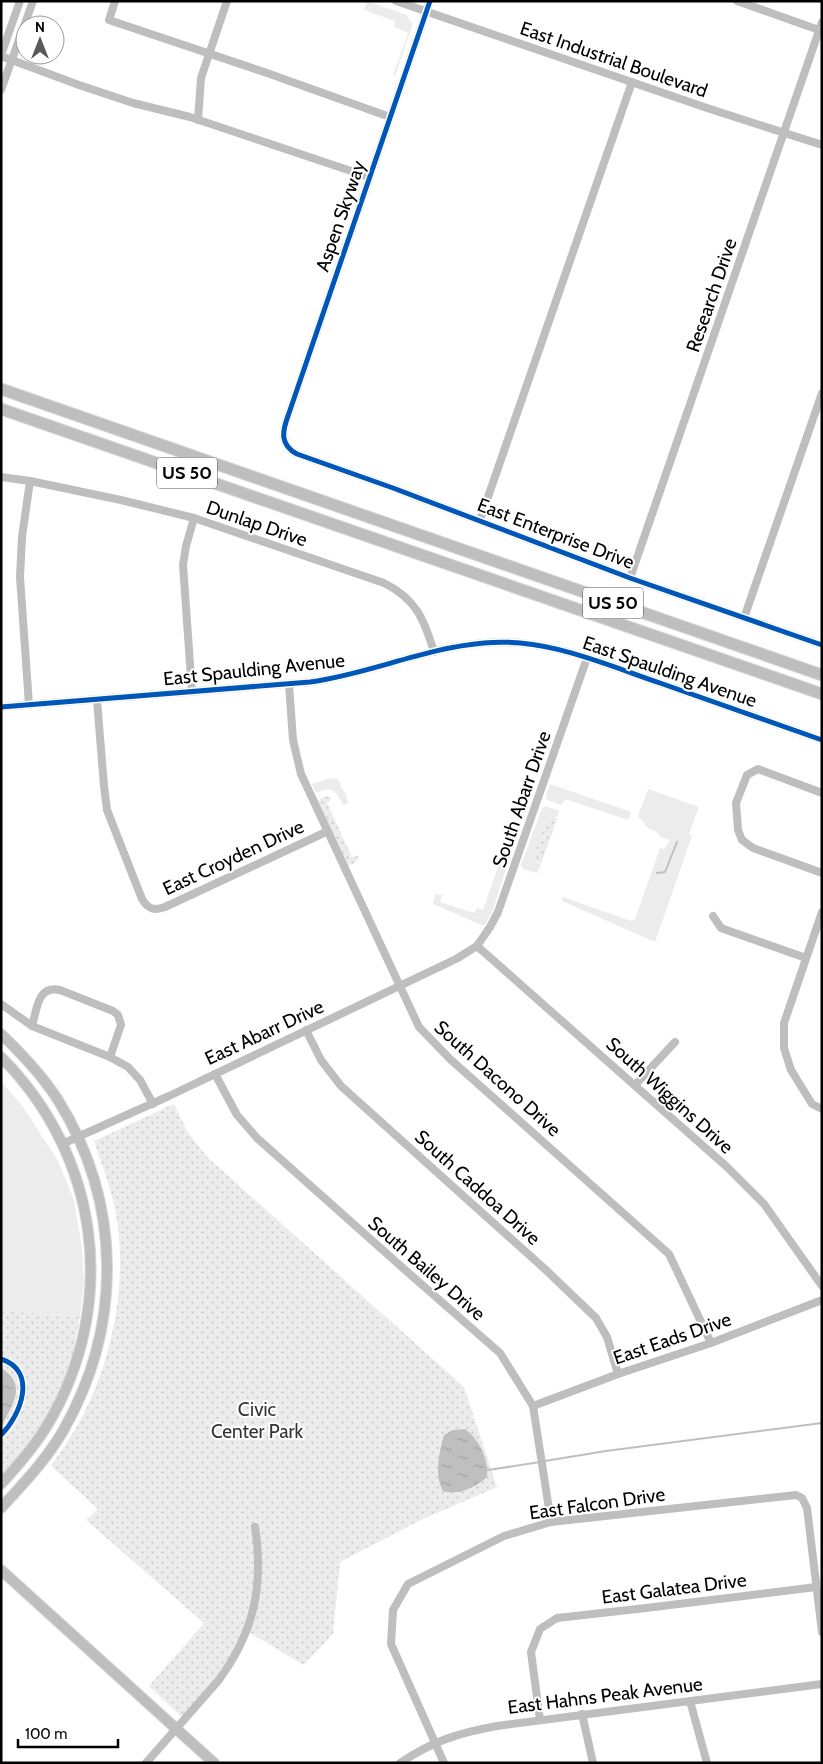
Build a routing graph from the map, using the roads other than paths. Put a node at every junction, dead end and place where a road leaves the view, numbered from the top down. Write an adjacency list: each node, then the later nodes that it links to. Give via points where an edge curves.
1 (20, 1): 11 (street)
2 (32, 1): 12 (street)
3 (115, 1): 10 (street, via 108,20)
4 (227, 1): 10 (street)
5 (396, 1): 8 (street, East Industrial Boulevard)
6 (430, 1): 8 (street, Aspen Skyway)
7 (736, 1): 9 (street)
8 (426, 12): 13 (street, East Industrial Boulevard); 15 (street, Aspen Skyway)
9 (820, 26): 17 (street, Research Drive)
10 (209, 53): 15 (street); 16 (street, via 200,83)
11 (1, 55): 12 (street)
12 (12, 60): 14 (street); 16 (street, via 79,86)
13 (632, 82): 17 (street, East Industrial Boulevard); 27 (street)
14 (1, 90)
15 (390, 117): 19 (street, Aspen Skyway)
16 (198, 120): 19 (street)
17 (784, 134): 18 (street, East Industrial Boulevard); 28 (street, Research Drive)
18 (822, 146)
19 (369, 177): 23 (street, Aspen Skyway, via 288,416)
20 (1, 389): 33 (highway, US 50)
21 (822, 393): 29 (street)
22 (1, 409): 36 (highway, US 50)
23 (284, 442): 27 (street, East Enterprise Drive, via 297,454)
24 (1, 477): 25 (street, Dunlap Drive)
25 (30, 481): 26 (street, Dunlap Drive); 38 (street, via 20,577)
26 (194, 518): 31 (street, Dunlap Drive, via 397,590 415,607); 35 (street, via 183,566)
27 (480, 520): 28 (street, East Enterprise Drive)
28 (630, 578): 29 (street, East Enterprise Drive)
29 (744, 618): 30 (street, East Enterprise Drive)
30 (822, 645)
31 (434, 652): 32 (street, East Spaulding Avenue, via 472,644 510,642 545,646); 34 (street, East Spaulding Avenue, via 341,677)
32 (587, 658): 40 (street, East Spaulding Avenue); 46 (street, South Abarr Drive, via 498,912)
33 (822, 675)
34 (289, 684): 35 (street, East Spaulding Avenue); 42 (street, South Dacono Drive, via 298,764)
35 (192, 692): 37 (street, East Spaulding Avenue)
36 (822, 694)
37 (97, 700): 38 (street, East Spaulding Avenue); 42 (street, East Croyden Drive, via 109,816 142,899 149,908 165,907)
38 (29, 705): 39 (street, East Spaulding Avenue)
39 (1, 707)
40 (822, 740)
41 (822, 793): 43 (street, via 758,769 747,775 736,803 742,840 752,848)
42 (326, 832): 48 (street, South Dacono Drive)
43 (822, 873)
44 (822, 912): 47 (street)
45 (713, 916): 47 (street, via 721,928)
46 (478, 946): 48 (street, East Abarr Drive); 57 (street, South Wiggins Drive)
47 (806, 958): 59 (street, via 784,1023 784,1048 791,1070 812,1104)
48 (399, 986): 51 (street, East Abarr Drive); 64 (street, South Dacono Drive, via 419,1027 450,1059 669,1254)
49 (1, 1004): 50 (street)
50 (32, 1026): 55 (street); 55 (street, via 42,995 51,989 113,1011 120,1018 121,1025)
51 (306, 1030): 56 (street, East Abarr Drive); 65 (street, South Caddoa Drive, via 321,1060 341,1086 596,1318 607,1337)
52 (1, 1034): 60 (main road, via 46,1083)
53 (675, 1042): 57 (street)
54 (1, 1057): 61 (main road, via 40,1103)
55 (110, 1057): 58 (street, via 132,1070)
56 (215, 1074): 58 (street, East Abarr Drive); 66 (street, South Bailey Drive, via 246,1126 500,1353)
57 (635, 1085): 62 (street, South Wiggins Drive, via 764,1204)
58 (153, 1104): 60 (street, East Abarr Drive)
59 (822, 1109)
60 (78, 1137): 61 (street, East Abarr Drive); 68 (main road, via 93,1178 105,1230 108,1281 100,1336 84,1387 62,1432)
61 (62, 1144): 67 (main road, via 78,1182 88,1233 91,1274 86,1318 78,1357 58,1404 36,1442)
62 (822, 1286)
63 (822, 1300): 64 (street, East Eads Drive)
64 (711, 1343): 65 (street, East Eads Drive)
65 (618, 1374): 66 (street, East Eads Drive)
66 (533, 1406): 69 (street, South Bailey Drive)
67 (1, 1484)
68 (1, 1508)
69 (551, 1522): 72 (street, East Falcon Drive, via 796,1495 802,1498 807,1508); 79 (street, East Falcon Drive, via 504,1536 408,1584 393,1610 391,1644)
70 (255, 1527): 78 (street, via 258,1583 247,1631 228,1668)
71 (1, 1570): 78 (main road)
72 (816, 1587): 73 (street); 77 (street, East Galatea Drive, via 557,1618 540,1629 531,1652)
73 (822, 1632)
74 (822, 1684): 75 (street, East Hahns Peak Avenue)
75 (690, 1701): 76 (street, East Hahns Peak Avenue); 85 (street)
76 (582, 1714): 77 (street, East Hahns Peak Avenue); 84 (street)
77 (540, 1720): 79 (street, East Hahns Peak Avenue, via 478,1729)
78 (176, 1729): 80 (street); 81 (main road)
79 (435, 1742): 82 (street, East Hahns Peak Avenue); 83 (street)
80 (146, 1763)
81 (214, 1763)
82 (400, 1763)
83 (444, 1763)
84 (593, 1763)
85 (707, 1763)

